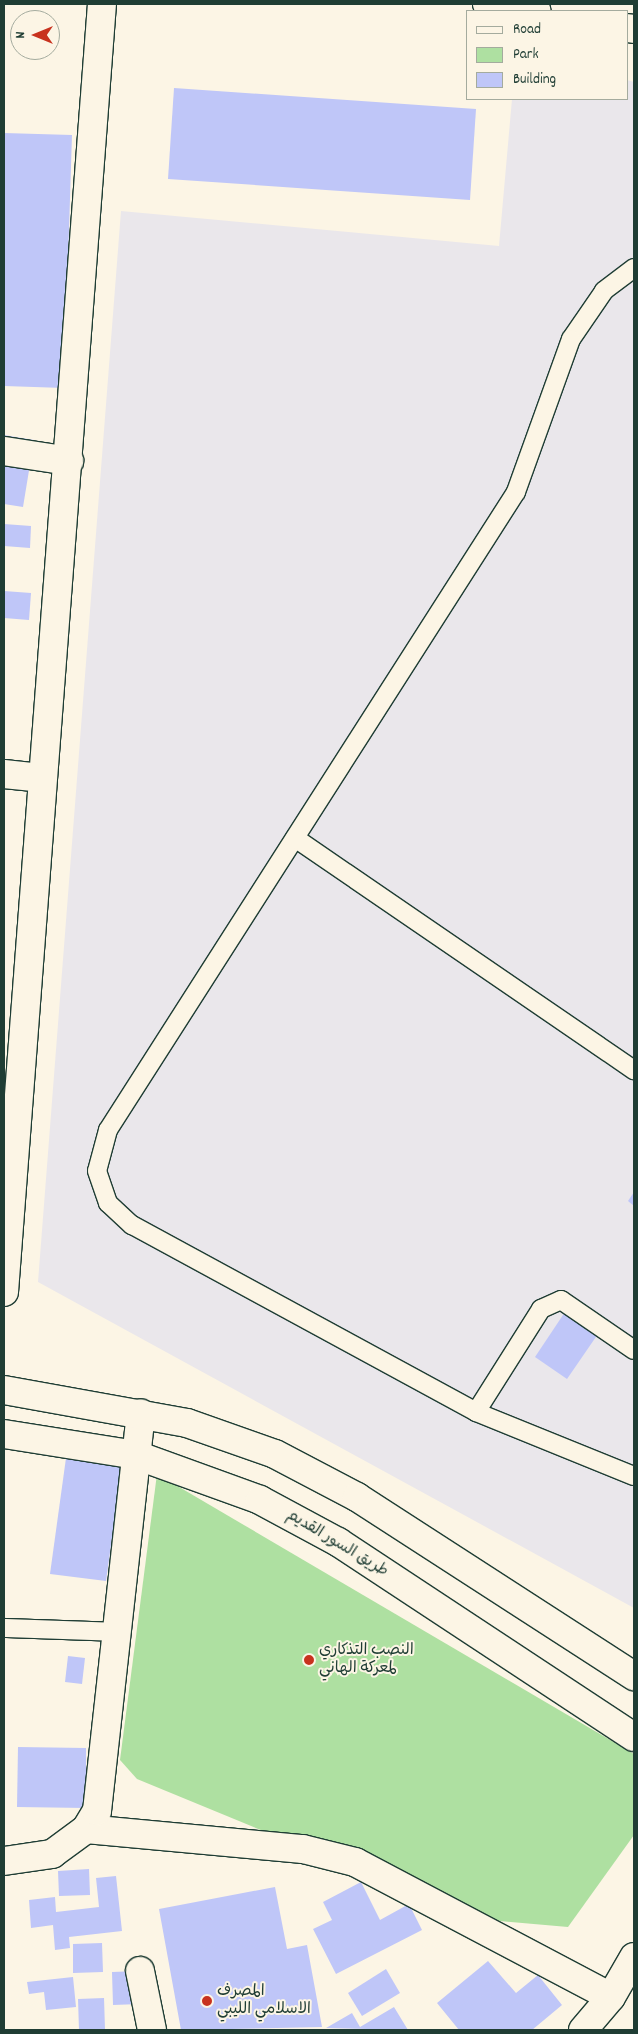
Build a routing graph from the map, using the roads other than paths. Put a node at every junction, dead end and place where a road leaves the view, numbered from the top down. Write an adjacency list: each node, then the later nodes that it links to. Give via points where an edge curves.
1 (102, 4): 6 (street)
2 (488, 4): 3 (street)
3 (528, 10)
4 (634, 268): 9 (lane, via 604,292 571,340 516,492)
5 (4, 452): 6 (street)
6 (69, 460): 8 (street)
7 (4, 774): 8 (street)
8 (41, 778): 11 (street)
9 (295, 838): 10 (lane); 14 (lane, via 108,1130 97,1171 108,1202 132,1225)
10 (634, 1070)
11 (4, 1292)
12 (634, 1350): 14 (lane, via 561,1300 541,1308)
13 (4, 1390): 15 (street)
14 (476, 1412): 18 (lane)
15 (141, 1413): 17 (street); 21 (street, via 231,1437 317,1474)
16 (4, 1434): 17 (street, طريق السور القديم)
17 (136, 1454): 20 (street); 22 (street, طريق السور القديم, via 220,1482 299,1520)
18 (634, 1476)
19 (4, 1628): 20 (lane)
20 (118, 1632): 23 (street, via 102,1790)
21 (634, 1676)
22 (634, 1737)
23 (86, 1829): 24 (street, via 52,1854); 27 (street, via 303,1849 355,1862)
24 (4, 1861)
25 (634, 1956): 27 (street)
26 (140, 1971): 28 (street)
27 (611, 1997): 29 (street)
28 (152, 2030)
29 (583, 2030)

